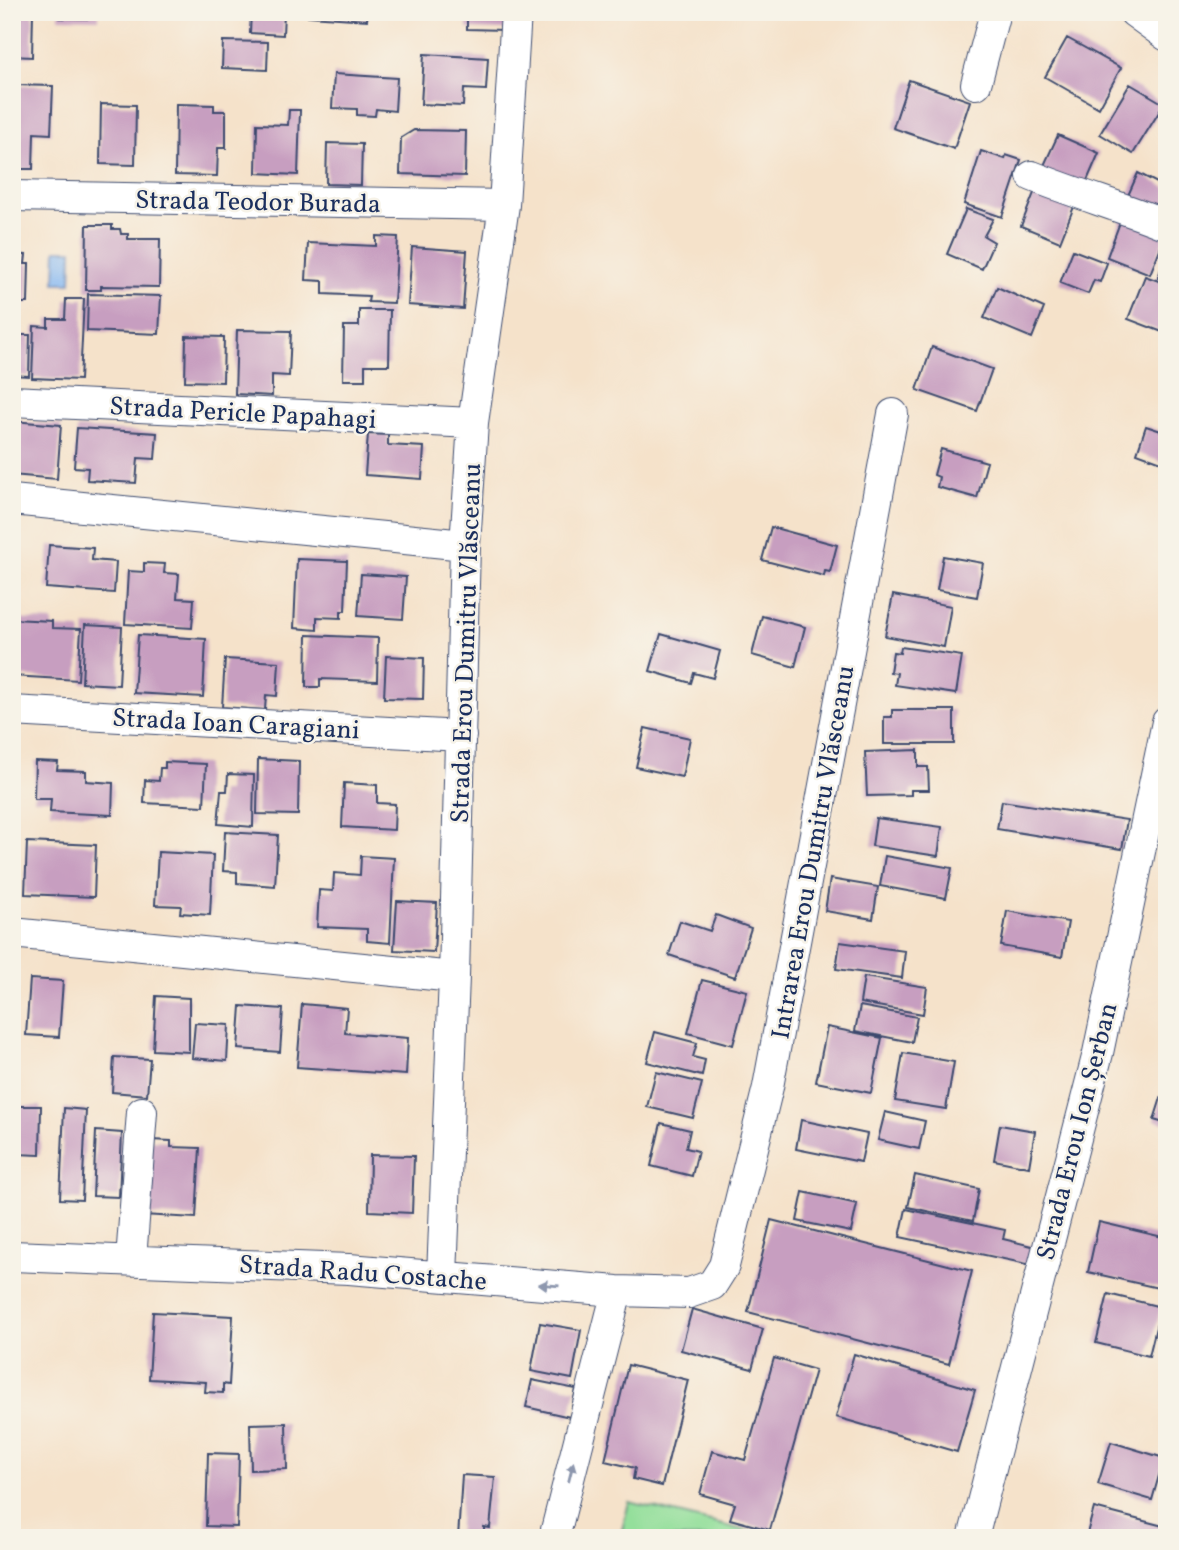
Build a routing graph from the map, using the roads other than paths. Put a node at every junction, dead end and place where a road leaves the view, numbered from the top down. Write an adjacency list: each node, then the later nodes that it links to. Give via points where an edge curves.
1 (516, 12): 8 (street, Strada Erou Dumitru Vlăsceanu)
2 (995, 12): 5 (street)
3 (1134, 12): 4 (street)
4 (1167, 36)
5 (976, 84)
6 (1032, 176): 9 (street)
7 (12, 196): 8 (street, Strada Teodor Burada)
8 (504, 205): 12 (street, Strada Erou Dumitru Vlăsceanu)
9 (1167, 225)
10 (12, 401): 12 (street, Strada Pericle Papahagi)
11 (893, 414): 24 (street, Intrarea Erou Dumitru Vlăsceanu, via 768,1087 724,1266)
12 (473, 423): 14 (street, Strada Erou Dumitru Vlăsceanu)
13 (12, 500): 14 (street)
14 (465, 545): 17 (street, Strada Erou Dumitru Vlăsceanu)
15 (12, 711): 17 (street, Strada Ioan Caragiani)
16 (1167, 722): 27 (street, Strada Erou Ion Șerban, via 1098,1053)
17 (461, 736): 19 (street, Strada Erou Dumitru Vlăsceanu)
18 (12, 933): 19 (street)
19 (454, 977): 23 (street, Strada Erou Dumitru Vlăsceanu)
20 (142, 1112): 22 (street)
21 (12, 1256): 22 (street, Strada Radu Costache)
22 (131, 1260): 23 (street, Strada Radu Costache)
23 (442, 1276): 25 (street, Strada Radu Costache, one-way to 23)
24 (712, 1285): 25 (street, Strada Radu Costache, via 689,1293)
25 (617, 1291): 26 (street, one-way to 25)
26 (554, 1538)
27 (973, 1538)

